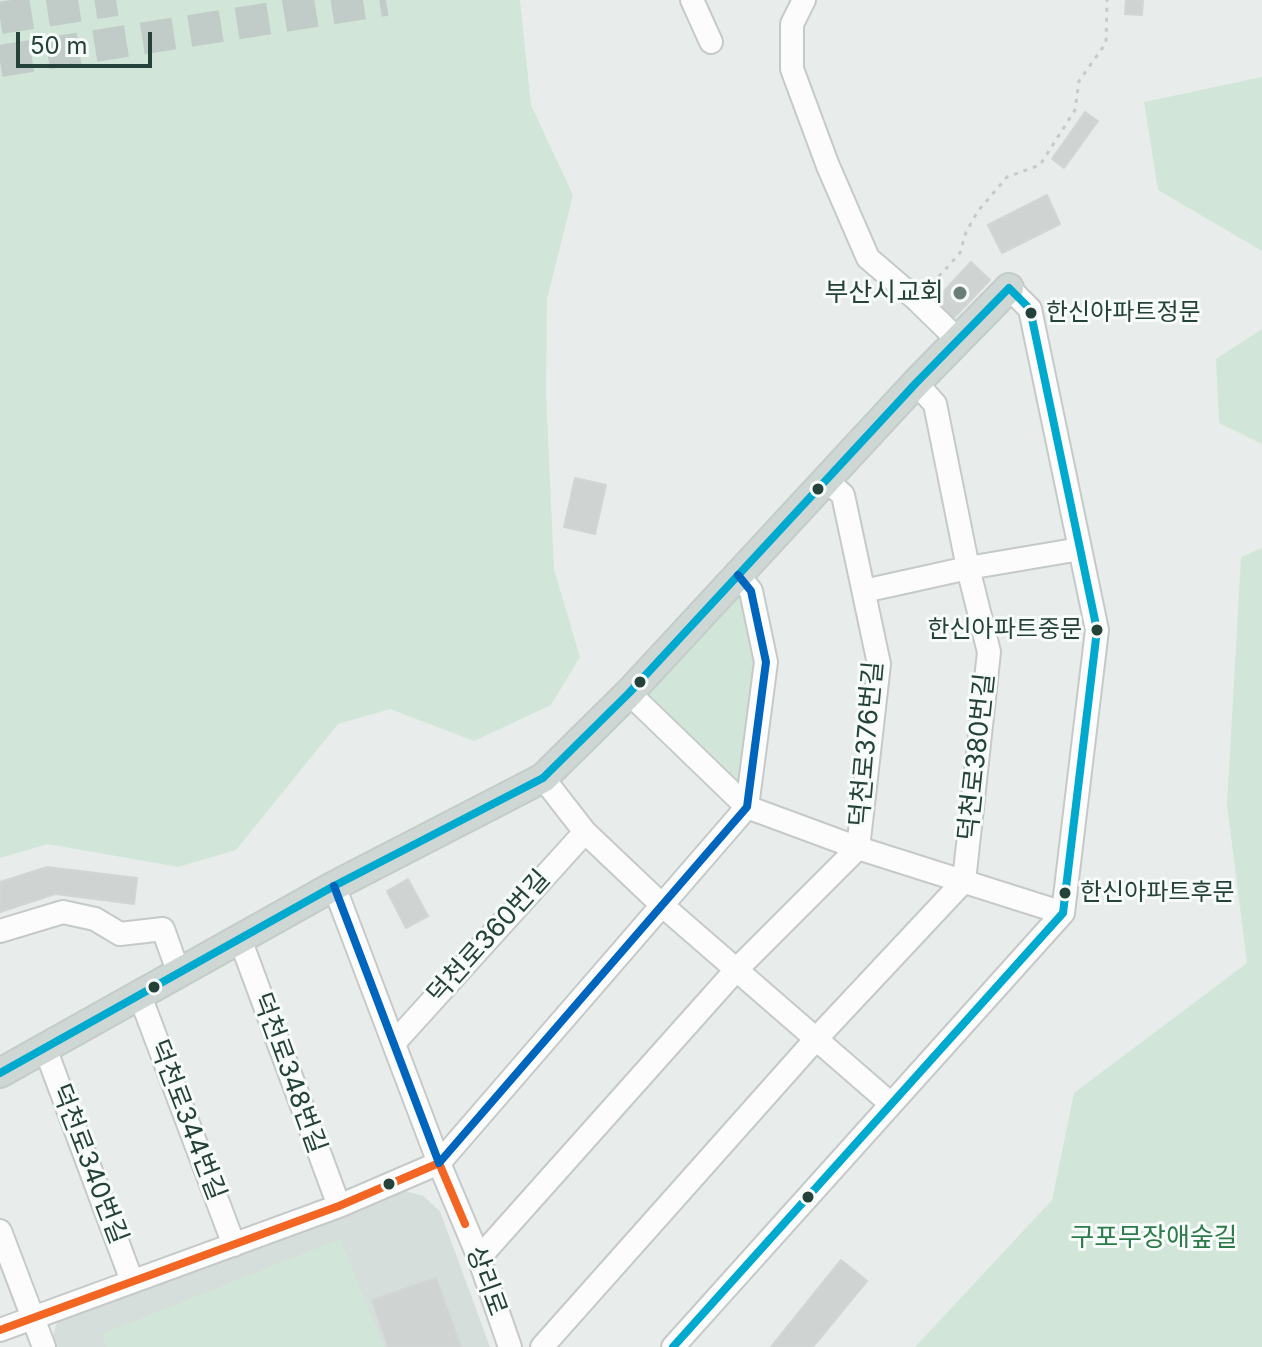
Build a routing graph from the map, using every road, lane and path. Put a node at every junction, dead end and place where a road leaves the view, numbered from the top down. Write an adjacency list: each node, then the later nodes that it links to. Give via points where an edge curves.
1 (692, 0): 4 (street)
2 (804, 0): 6 (street, via 792,24 792,69 828,166 868,258)
3 (1107, 0): 6 (path, via 1106,43 1079,81 1075,110 1040,165 1007,177 978,211 960,253)
4 (711, 42)
5 (1009, 288): 7 (main road); 10 (street, via 1030,309)
6 (917, 300): 7 (street)
7 (957, 339): 8 (main road)
8 (916, 383): 9 (main road); 11 (street, 덕천로380번길, via 935,404)
9 (826, 480): 12 (main road); 13 (street, 덕천로376번길, via 843,495)
10 (1080, 549): 11 (street); 22 (street, via 1097,630)
11 (968, 568): 13 (street); 19 (street, 덕천로380번길, via 989,652)
12 (738, 575): 14 (main road); 16 (street, via 751,591 766,662)
13 (864, 591): 18 (street, 덕천로376번길, via 879,664)
14 (629, 693): 15 (main road); 16 (street)
15 (543, 778): 17 (street); 20 (main road)
16 (747, 807): 18 (street); 21 (street)
17 (585, 832): 21 (street); 29 (street, 덕천로360번길)
18 (858, 848): 19 (street); 25 (street, 덕천로376번길)
19 (964, 881): 22 (street); 28 (street)
20 (334, 886): 24 (main road); 29 (street, 상리로)
21 (663, 906): 25 (street); 33 (street)
22 (1063, 913): 32 (street)
23 (0, 931): 26 (street, via 63,912 95,919 120,934 163,929)
24 (240, 939): 26 (main road); 34 (street, 덕천로348번길)
25 (736, 970): 28 (street); 37 (street, 덕천로376번길)
26 (179, 974): 27 (main road)
27 (140, 996): 30 (main road); 36 (street, 덕천로344번길)
28 (816, 1039): 32 (street); 43 (street)
29 (394, 1043): 33 (street, 상리로)
30 (45, 1048): 31 (main road); 38 (street, 덕천로340번길)
31 (0, 1073)
32 (891, 1104): 44 (street)
33 (439, 1163): 34 (street); 37 (street, 상리로)
34 (339, 1206): 36 (street)
35 (0, 1231): 39 (street)
36 (234, 1245): 38 (street)
37 (479, 1258): 42 (street, 상리로)
38 (132, 1281): 39 (street)
39 (34, 1317): 40 (street); 41 (street)
40 (0, 1330)
41 (44, 1347)
42 (510, 1347)
43 (542, 1347)
44 (673, 1347)

